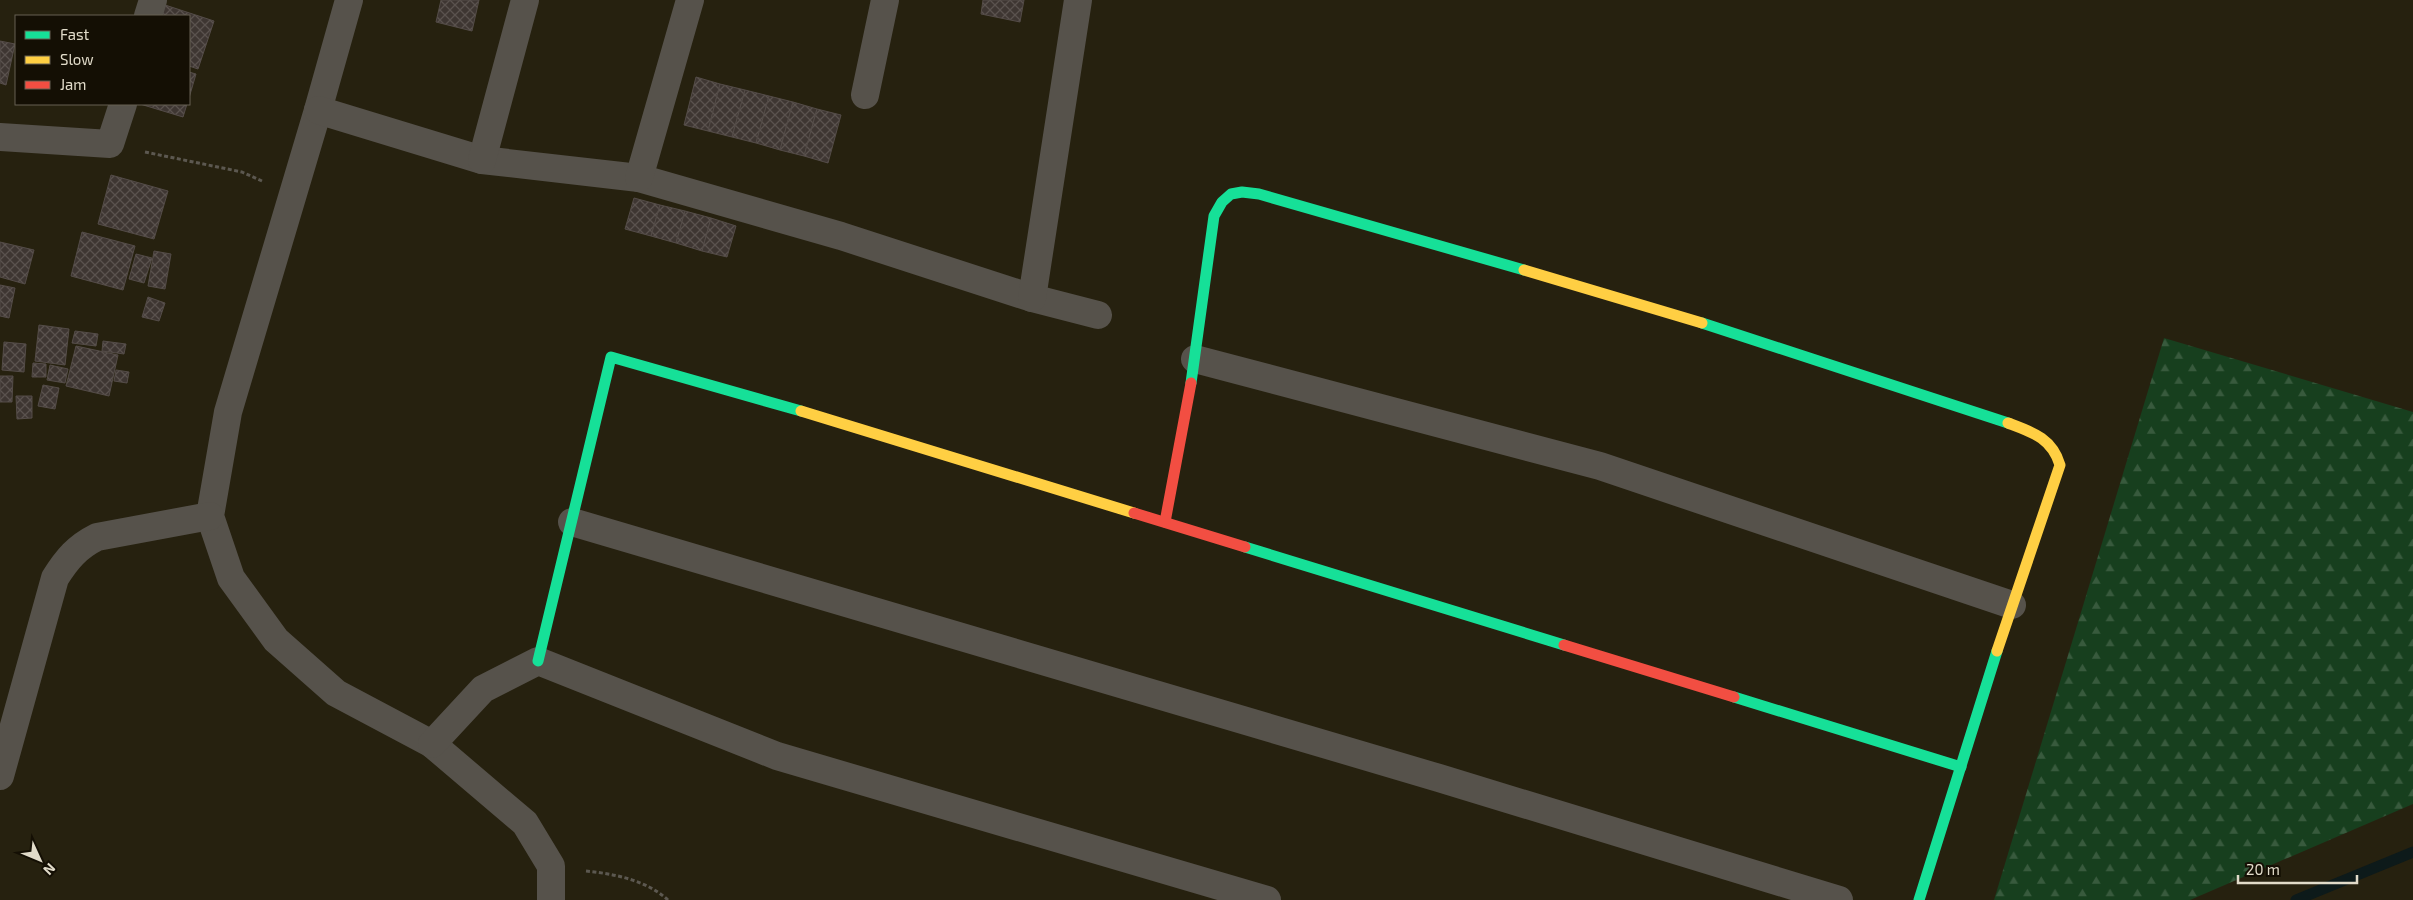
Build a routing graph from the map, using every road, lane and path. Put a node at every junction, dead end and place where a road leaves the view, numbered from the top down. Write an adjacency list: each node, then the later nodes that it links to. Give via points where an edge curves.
1 (153, 0): 7 (street)
2 (349, 0): 10 (street)
3 (525, 0): 13 (street)
4 (690, 0): 14 (street)
5 (885, 0): 8 (street)
6 (1078, 0): 16 (street)
7 (148, 15)
8 (865, 95)
9 (123, 105): 12 (street)
10 (318, 110): 13 (street); 15 (street)
11 (0, 137): 12 (street)
12 (110, 144): 15 (path, via 242,172)
13 (482, 160): 14 (street)
14 (639, 178): 16 (street, via 841,236)
15 (292, 196): 19 (street, via 228,412)
16 (1032, 298): 17 (street)
17 (1098, 315)
18 (1195, 359): 21 (street); 22 (street, via 1600,466); 22 (street, via 1214,216 1221,202 1234,193 1302,204 1645,305 1979,412 2038,434 2057,455 2060,465)
19 (210, 516): 24 (street, via 231,578 276,640 336,693); 26 (street, via 97,537 82,544 68,557 55,578)
20 (572, 522): 21 (street, via 610,357); 23 (street); 31 (street, via 1439,778)
21 (1165, 522): 25 (street)
22 (2012, 605): 25 (street)
23 (538, 661): 24 (street, via 483,689); 30 (street, via 777,756)
24 (432, 744): 27 (street, via 525,823)
25 (1961, 767): 32 (street)
26 (0, 776)
27 (551, 866): 28 (street); 29 (path, via 614,874 656,889)
28 (551, 900)
29 (668, 900)
30 (1267, 900)
31 (1839, 900)
32 (1919, 900)

